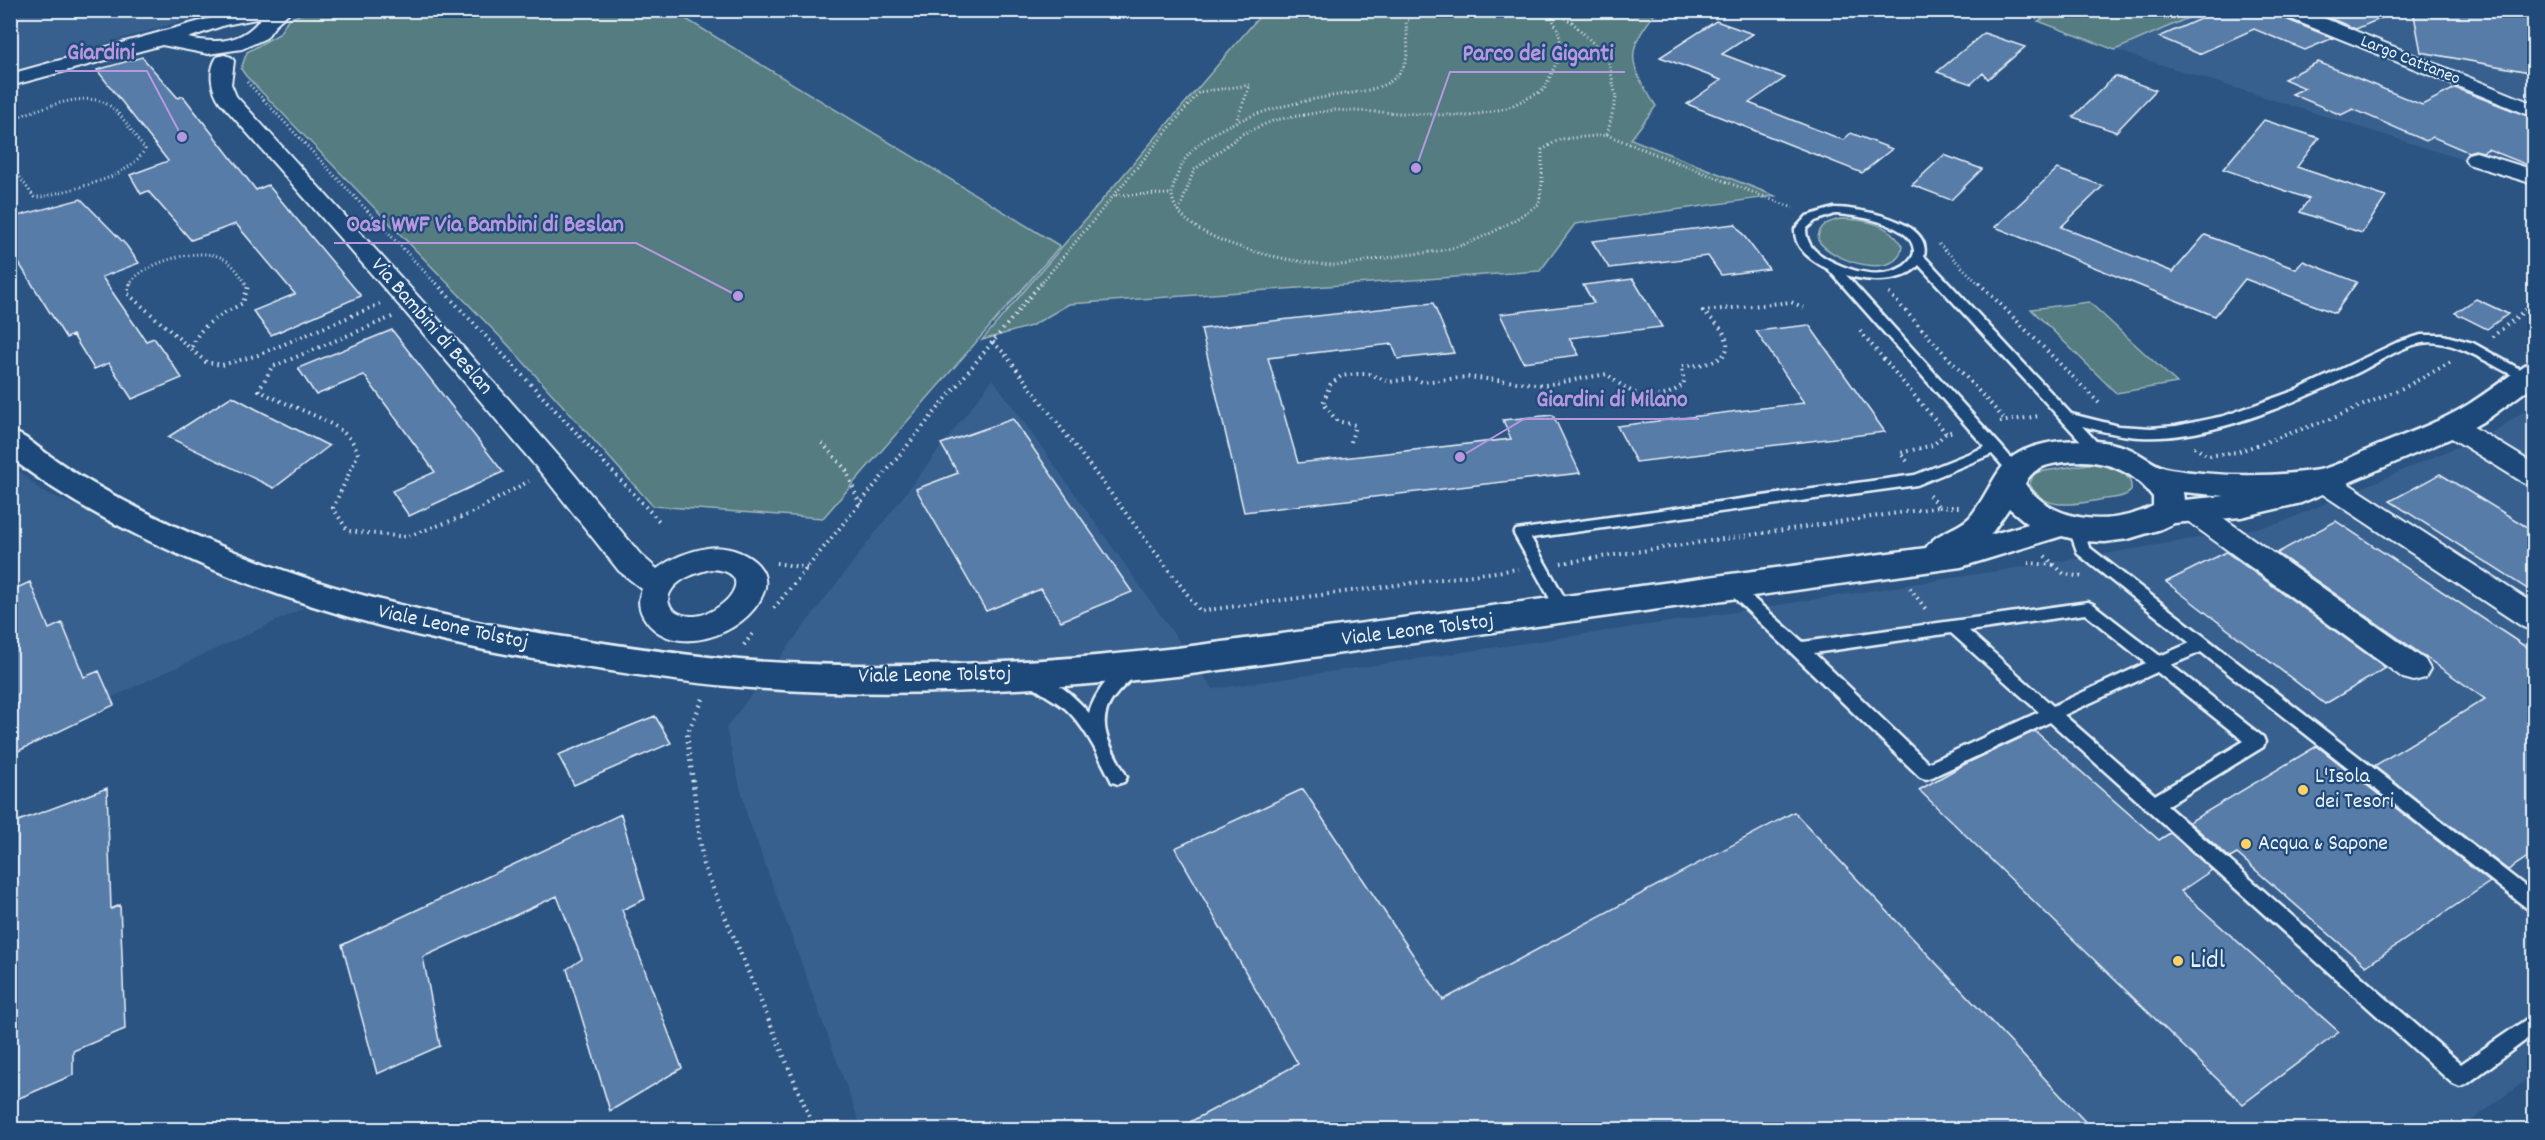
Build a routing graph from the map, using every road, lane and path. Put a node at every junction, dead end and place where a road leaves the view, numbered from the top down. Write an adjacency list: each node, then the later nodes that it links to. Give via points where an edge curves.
1 (283, 10): 5 (street)
2 (1421, 10): 11 (path, via 1406,22 1409,54 1400,72 1382,86 1257,114)
3 (1550, 10): 12 (path, via 1572,22 1608,58 1616,98); 19 (path, via 1562,50 1544,90 1508,108 1469,116 1333,110 1275,120 1242,134 1194,170)
4 (2286, 10): 9 (street, Largo Cattaneo)
5 (263, 26): 6 (street, via 235,49); 6 (street, via 266,22 261,19 239,16)
6 (209, 35): 7 (street, via 182,41 158,40); 24 (street, Via Bambini di Beslan, via 227,98)
7 (10, 80)
8 (246, 81): 45 (path)
9 (2535, 111)
10 (10, 120): 14 (path, via 91,98 105,103 145,149 137,162 115,173 43,197 34,197)
11 (1235, 124): 16 (path, via 1221,129 1187,157); 17 (path, via 1250,86 1199,92)
12 (1607, 135): 18 (path); 19 (path, via 1560,139 1542,150 1539,204 1509,225 1458,247 1335,266 1267,256 1203,233)
13 (2476, 159): 15 (street)
14 (10, 164)
15 (2535, 177)
16 (1172, 194): 17 (path); 19 (path)
17 (1115, 195): 26 (path)
18 (1793, 208)
19 (1179, 212)
20 (1937, 243): 29 (path)
21 (1919, 258): 22 (lane, via 1907,270 1887,276 1870,277); 22 (lane, via 1916,242 1899,226 1871,214 1834,211 1807,221 1800,239 1806,250); 30 (lane)
22 (1834, 269): 38 (lane)
23 (1884, 288): 31 (path)
24 (409, 301): 27 (path, via 222,365 206,362); 37 (street, Via Bambini di Beslan); 37 (path, via 272,367 259,390 272,400 333,425 354,441 358,454 333,508 348,531 406,537 470,514)
25 (1807, 309): 34 (path, via 1791,302 1703,311 1725,336 1727,348 1722,358 1704,366 1682,366 1684,384 1673,394 1658,398 1625,390 1607,374 1545,385 1467,377 1390,382 1369,374 1341,376 1330,385 1323,403 1337,421 1354,425)
26 (993, 342): 43 (path); 48 (path, via 1200,610)
27 (192, 347): 27 (path, via 127,292 130,281 146,270 189,254 210,253 231,264 248,286 247,296 243,303 194,334)
28 (2531, 374): 30 (lane, via 2464,345 2430,338 2279,402 2205,424 2150,433 2130,432); 32 (street, Viale Leone Tolstoj)
29 (2106, 411)
30 (2066, 417): 36 (lane)
31 (2006, 421)
32 (2452, 426): 40 (street); 42 (street, Viale Leone Tolstoj)
33 (10, 441): 61 (street, Viale Leone Tolstoj, via 58,477 129,519 309,594 476,635)
34 (1351, 442)
35 (822, 443): 43 (path, via 846,470)
36 (2098, 451): 38 (street, Viale Leone Tolstoj, via 2044,456); 39 (street, Viale Leone Tolstoj, via 2130,461)
37 (553, 468): 49 (street, Via Bambini di Beslan, via 630,563)
38 (2006, 468): 41 (lane); 46 (street, via 2015,497 2025,508); 47 (street, Viale Leone Tolstoj, via 1984,521 1941,550)
39 (2154, 476): 42 (street, Viale Leone Tolstoj, via 2225,486); 44 (street, Viale Leone Tolstoj)
40 (2535, 476)
41 (1917, 480): 48 (lane, via 1521,534); 48 (path, via 1939,507)
42 (2322, 480): 44 (street, Viale Leone Tolstoj, via 2266,501); 53 (street)
43 (860, 505): 51 (path)
44 (2180, 511): 46 (street, Viale Leone Tolstoj, via 2137,525); 60 (street)
45 (659, 521)
46 (2068, 527): 47 (street, Viale Leone Tolstoj, via 1970,553); 56 (lane, via 2082,550)
47 (1899, 562): 50 (street, Viale Leone Tolstoj)
48 (1539, 566): 52 (lane)
49 (658, 586)
50 (1731, 586): 52 (street, Viale Leone Tolstoj); 57 (lane)
51 (772, 611)
52 (1564, 611): 59 (street, Viale Leone Tolstoj)
53 (2535, 619)
54 (1954, 627): 57 (lane); 58 (lane, via 2088,608); 63 (lane)
55 (757, 628): 61 (path)
56 (2202, 644): 58 (lane); 67 (lane)
57 (1800, 649): 63 (lane, via 1926,772)
58 (2158, 665): 63 (lane); 66 (lane, via 2257,742)
59 (1133, 667): 62 (street, Viale Leone Tolstoj); 64 (lane, via 1099,705 1095,718)
60 (2414, 669)
61 (722, 672): 62 (street, Viale Leone Tolstoj, via 852,678); 69 (path, via 702,700 687,734 703,864)
62 (1016, 675): 64 (lane, via 1062,693)
63 (2051, 714): 66 (lane)
64 (1098, 738): 65 (lane)
65 (1118, 777)
66 (2154, 805): 68 (lane, via 2460,1077)
67 (2535, 903)
68 (2535, 1023)
69 (815, 1130)

